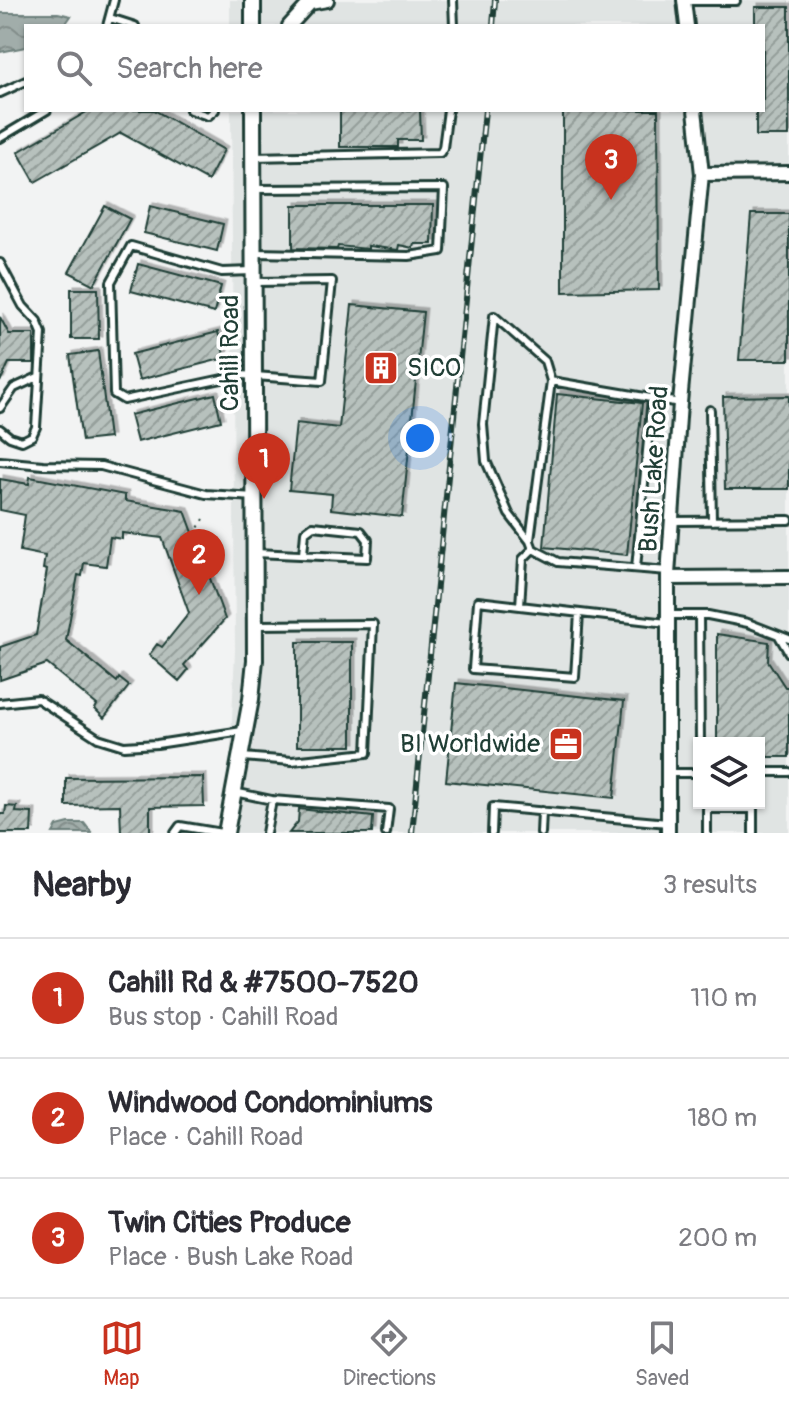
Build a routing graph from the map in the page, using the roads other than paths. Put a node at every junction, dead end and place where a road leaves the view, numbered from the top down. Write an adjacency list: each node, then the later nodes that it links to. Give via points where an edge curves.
1 (114, 0): 8 (lane)
2 (253, 0): 11 (street)
3 (327, 0): 5 (street)
4 (453, 0): 13 (lane)
5 (309, 1): 12 (street)
6 (684, 1): 7 (lane); 14 (street)
7 (736, 1)
8 (110, 18): 9 (lane); 10 (lane)
9 (108, 24)
10 (129, 24)
11 (253, 24)
12 (291, 24)
13 (454, 24)
14 (687, 24)
15 (24, 82): 16 (lane)
16 (0, 93)
17 (44, 112): 21 (lane)
18 (253, 112): 22 (street, Cahill Road)
19 (448, 112): 22 (lane, via 440,153)
20 (695, 112): 24 (street, Bush Lake Road)
21 (0, 138)
22 (253, 157): 25 (street, Cahill Road)
23 (789, 173): 24 (street)
24 (702, 174): 33 (street, Bush Lake Road)
25 (253, 189): 26 (street, Cahill Road); 26 (lane, via 444,188 441,251 409,256)
26 (253, 252): 28 (street, Cahill Road)
27 (0, 263): 29 (lane, via 42,333)
28 (253, 277): 30 (street, Cahill Road); 30 (lane, via 332,281 322,381); 30 (lane, via 131,246 111,282 114,394 124,400 222,378)
29 (38, 377): 34 (lane, via 14,388); 36 (lane, via 32,436 22,441)
30 (254, 378): 38 (street, Cahill Road)
31 (551, 381): 32 (lane); 42 (lane); 42 (lane, via 545,361 494,316 483,424 486,461 509,514)
32 (652, 398): 33 (lane); 45 (lane)
33 (680, 403): 40 (street, Bush Lake Road)
34 (0, 408)
35 (710, 410): 41 (lane)
36 (0, 429)
37 (0, 461): 38 (lane, via 101,466 206,494)
38 (255, 497): 43 (street, Cahill Road)
39 (789, 520): 41 (lane)
40 (672, 521): 41 (lane); 46 (street, Bush Lake Road)
41 (712, 521)
42 (532, 545): 45 (lane, via 558,562); 48 (lane, via 523,559)
43 (255, 553): 44 (lane); 52 (street, Cahill Road)
44 (303, 554): 44 (lane, via 367,558 368,540 361,531 313,526 305,532)
45 (636, 568): 46 (lane)
46 (668, 574): 47 (street); 51 (street, Bush Lake Road)
47 (789, 577)
48 (520, 606): 49 (lane); 49 (lane, via 478,601 473,669 575,677)
49 (579, 613): 51 (lane)
50 (699, 615): 51 (lane); 53 (lane, via 748,623); 58 (lane)
51 (667, 619): 62 (street, Bush Lake Road)
52 (255, 625): 57 (street, Cahill Road); 59 (lane, via 373,624 367,753 292,761)
53 (779, 636): 54 (lane); 55 (lane)
54 (789, 639)
55 (789, 653)
56 (0, 703): 57 (lane, via 38,699 98,738 124,746)
57 (245, 731): 59 (street, Cahill Road)
58 (700, 737)
59 (240, 757): 64 (street, Cahill Road)
60 (765, 772): 61 (lane)
61 (789, 772)
62 (668, 773): 63 (lane); 67 (street, Bush Lake Road)
63 (693, 773)
64 (234, 792): 65 (lane); 69 (street, Cahill Road)
65 (272, 800): 70 (lane); 71 (lane, via 389,809)
66 (542, 811): 67 (lane); 72 (lane, via 493,807); 73 (lane)
67 (668, 828)
68 (175, 833): 69 (lane, via 180,826)
69 (224, 833)
70 (266, 833)
71 (386, 833)
72 (492, 833)
73 (541, 833)
74 (707, 833): 75 (lane, via 707,809 753,809)
75 (753, 833)

